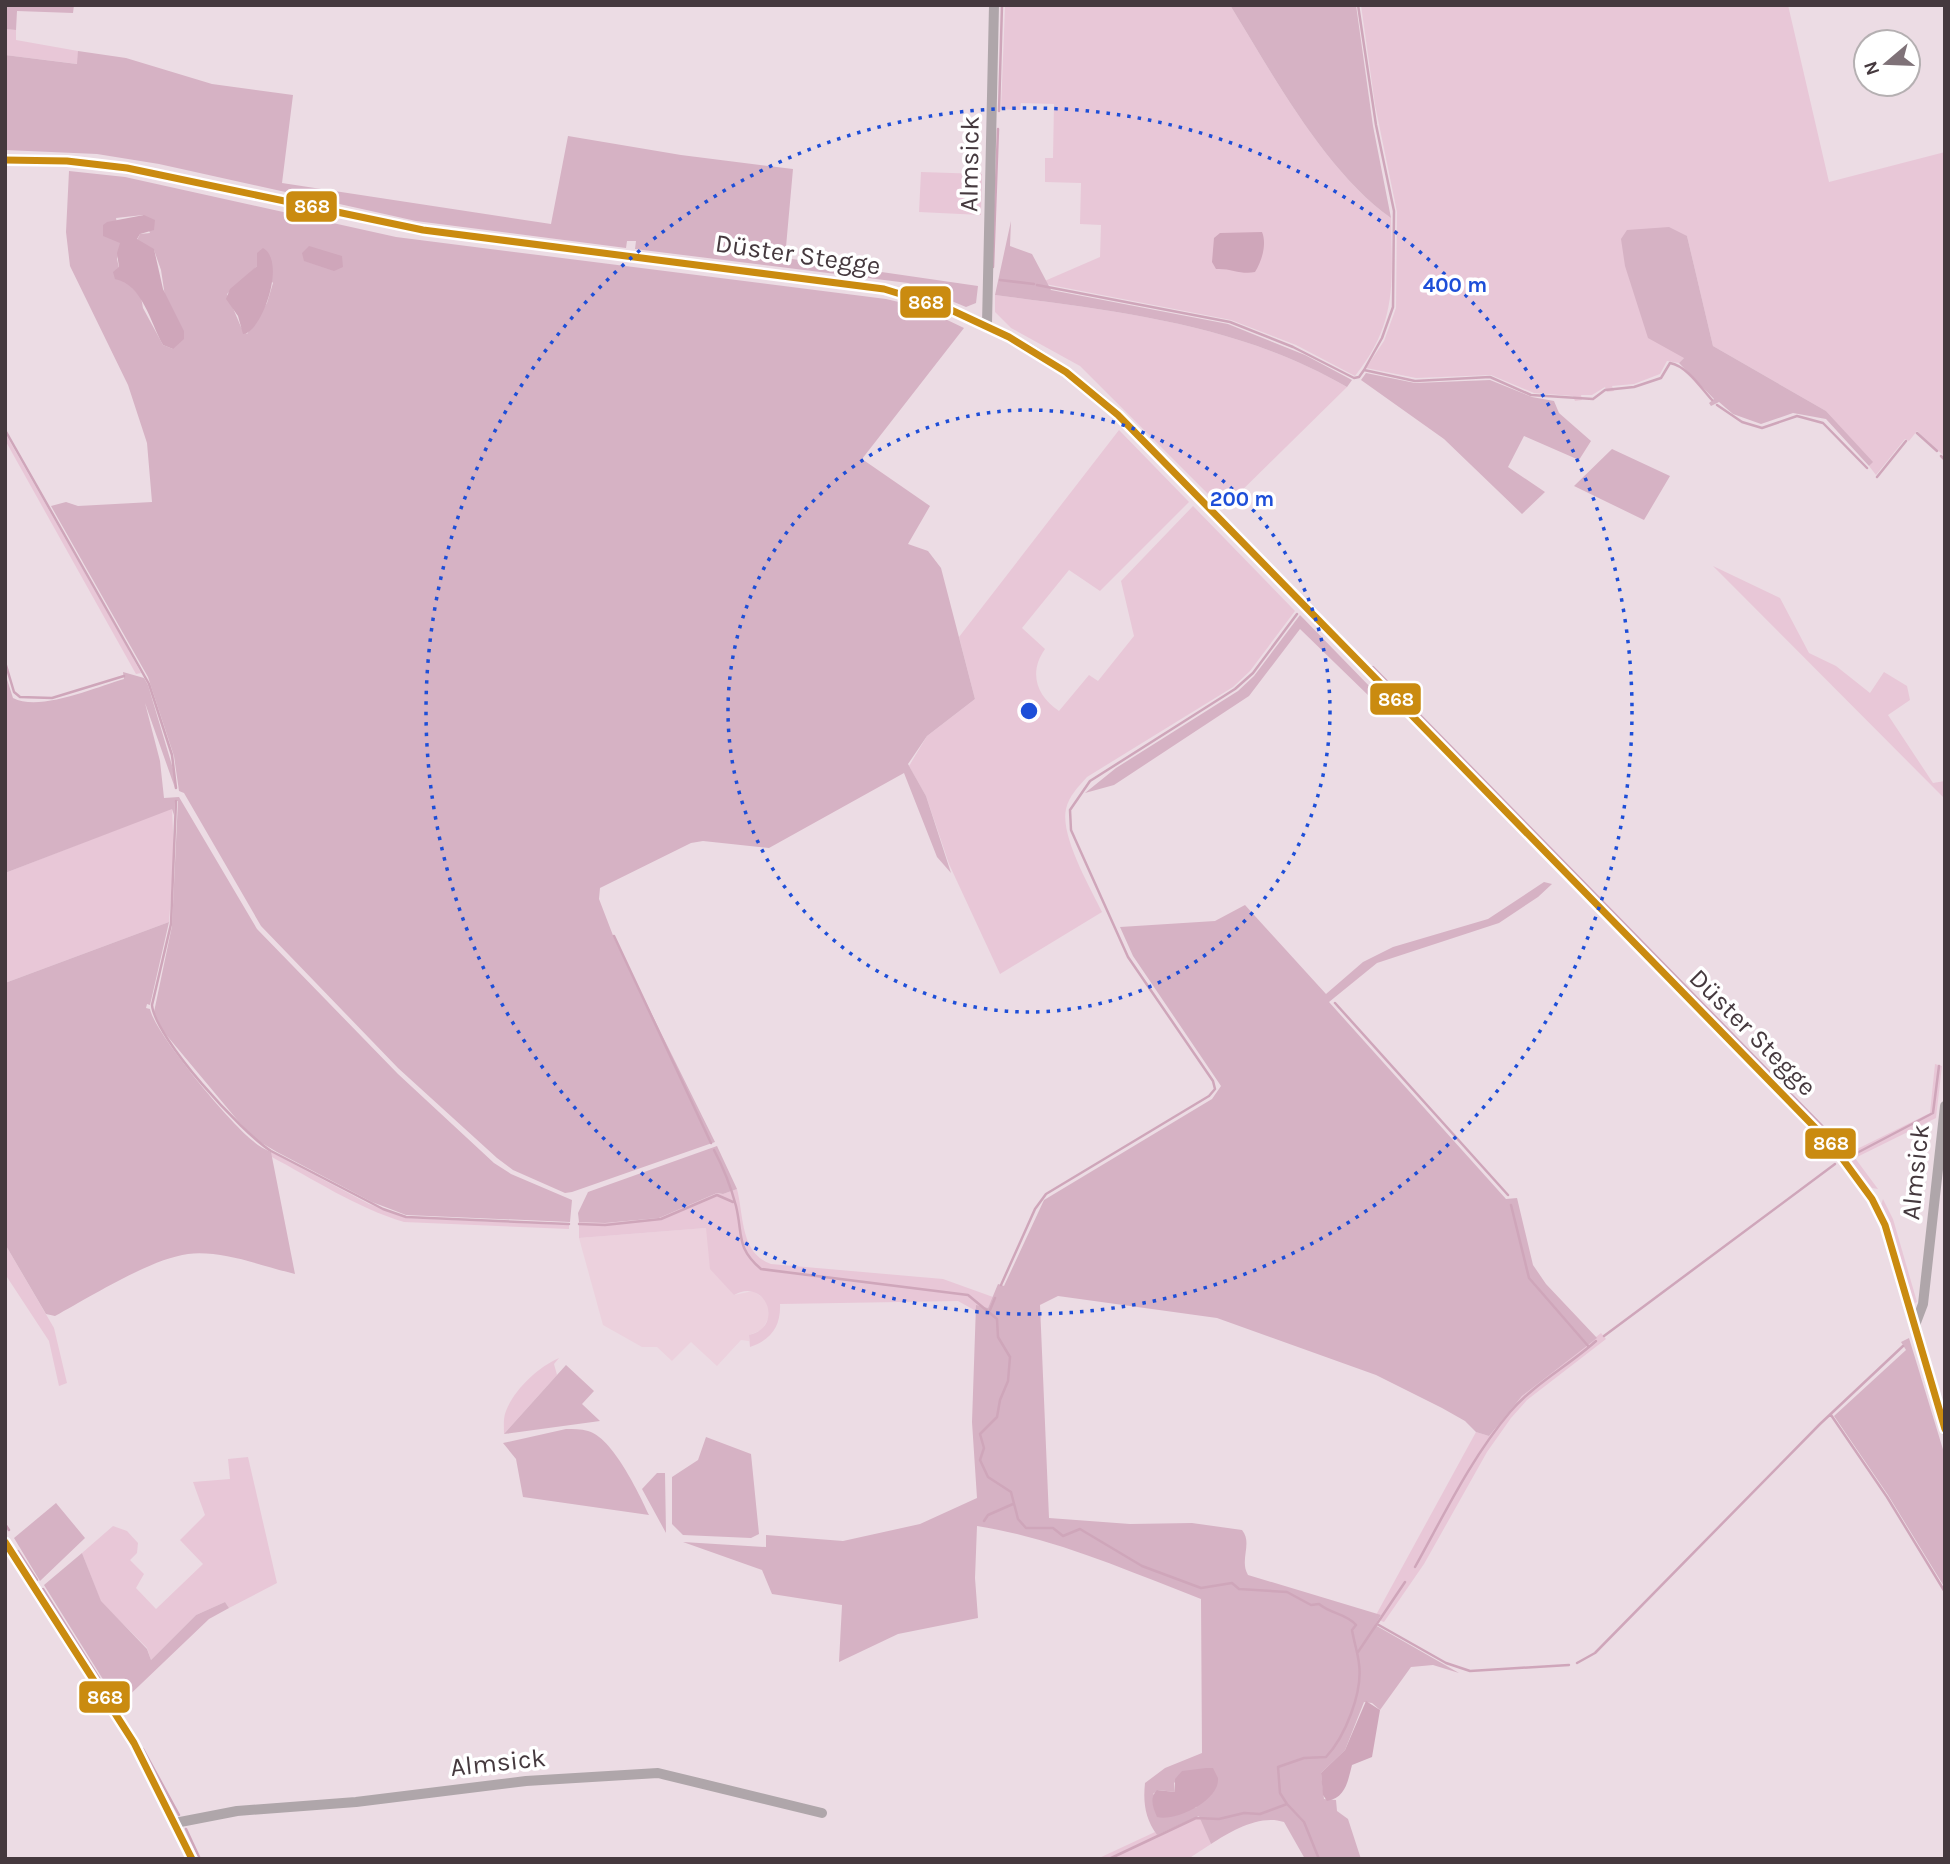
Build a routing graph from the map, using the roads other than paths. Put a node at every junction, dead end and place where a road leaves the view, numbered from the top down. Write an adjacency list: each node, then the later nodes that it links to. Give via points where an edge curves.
1 (994, 5): 3 (street, Almsick)
2 (5, 160): 3 (street, Düster Stegge, via 127,168 423,230 884,289 923,298)
3 (987, 324): 5 (street, Düster Stegge, via 1059,365 1118,415 1833,1146 1885,1225)
4 (1945, 1106): 5 (street, Almsick, via 1923,1304)
5 (1915, 1325): 6 (street, Düster Stegge)
6 (1945, 1430)
7 (6, 1546): 9 (street, via 134,1743)
8 (822, 1812): 9 (street, Almsick, via 658,1773 237,1811)
9 (176, 1823): 10 (street)
10 (192, 1859)

